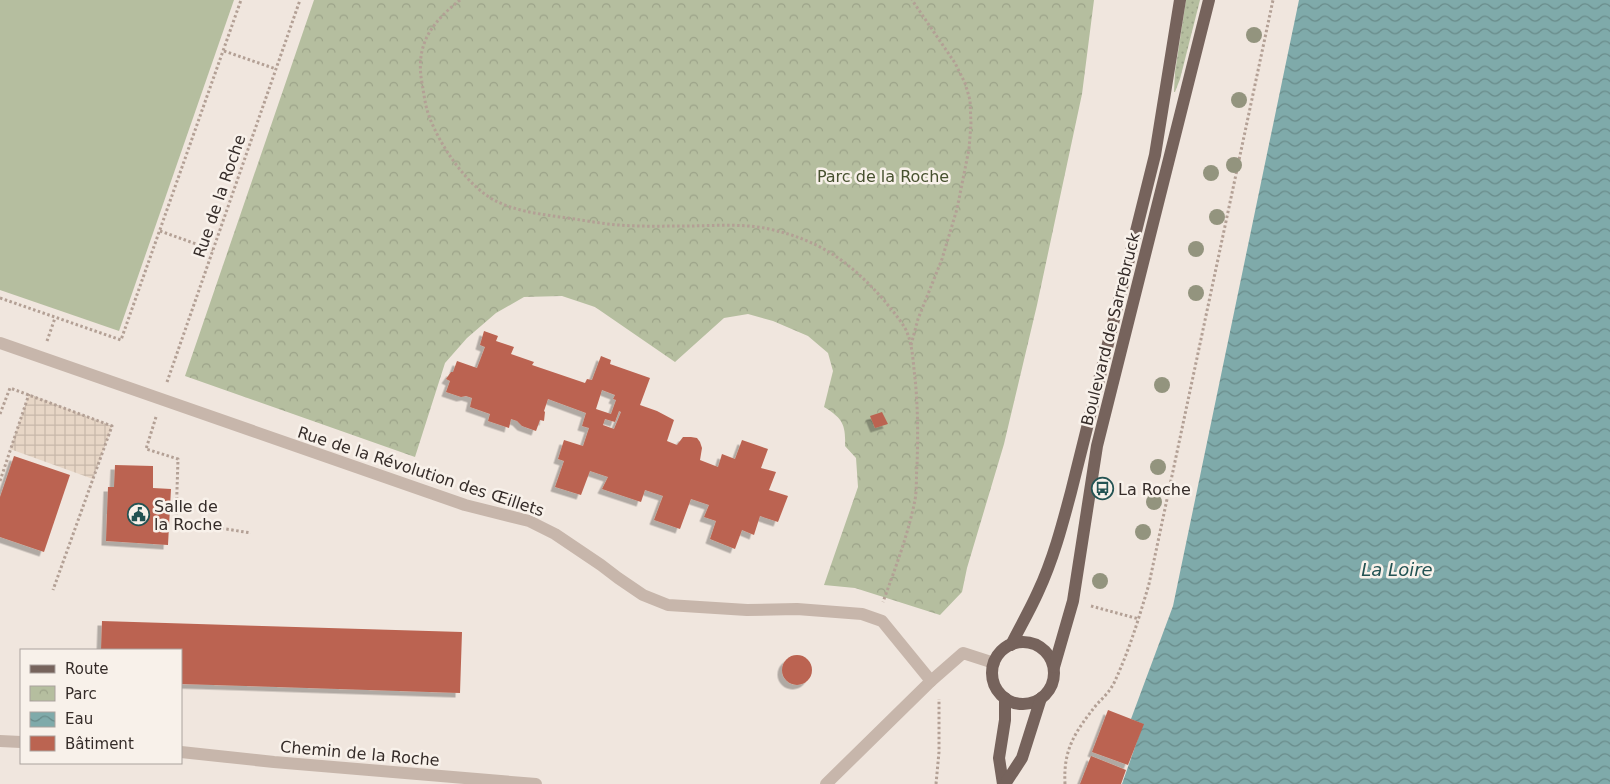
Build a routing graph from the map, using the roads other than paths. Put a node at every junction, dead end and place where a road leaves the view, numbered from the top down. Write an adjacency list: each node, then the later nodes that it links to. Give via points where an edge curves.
1 (1180, 0): 4 (main road, Boulevard de Sarrebruck, via 1155,155 1071,492 1049,566)
2 (1209, 0): 6 (main road, Boulevard de Sarrebruck, via 1097,446 1073,602)
3 (0, 343): 7 (street, Rue de la Révolution des Œillets, via 465,506 529,521 555,534 643,596 668,605 747,610 797,609 862,614 877,619)
4 (1011, 645): 5 (main road); 6 (main road, via 1025,642 1038,646 1048,654)
5 (994, 663): 7 (street, via 963,653); 8 (main road, via 995,685)
6 (1054, 667): 9 (main road, via 1051,688)
7 (931, 681): 14 (street)
8 (1005, 698): 9 (main road, via 1023,704); 15 (main road, via 999,758)
9 (1041, 698): 15 (main road, via 1022,758)
10 (0, 741): 11 (street)
11 (20, 742)
12 (182, 752): 13 (street, Chemin de la Roche)
13 (536, 784)
14 (826, 784)
15 (1004, 784)

